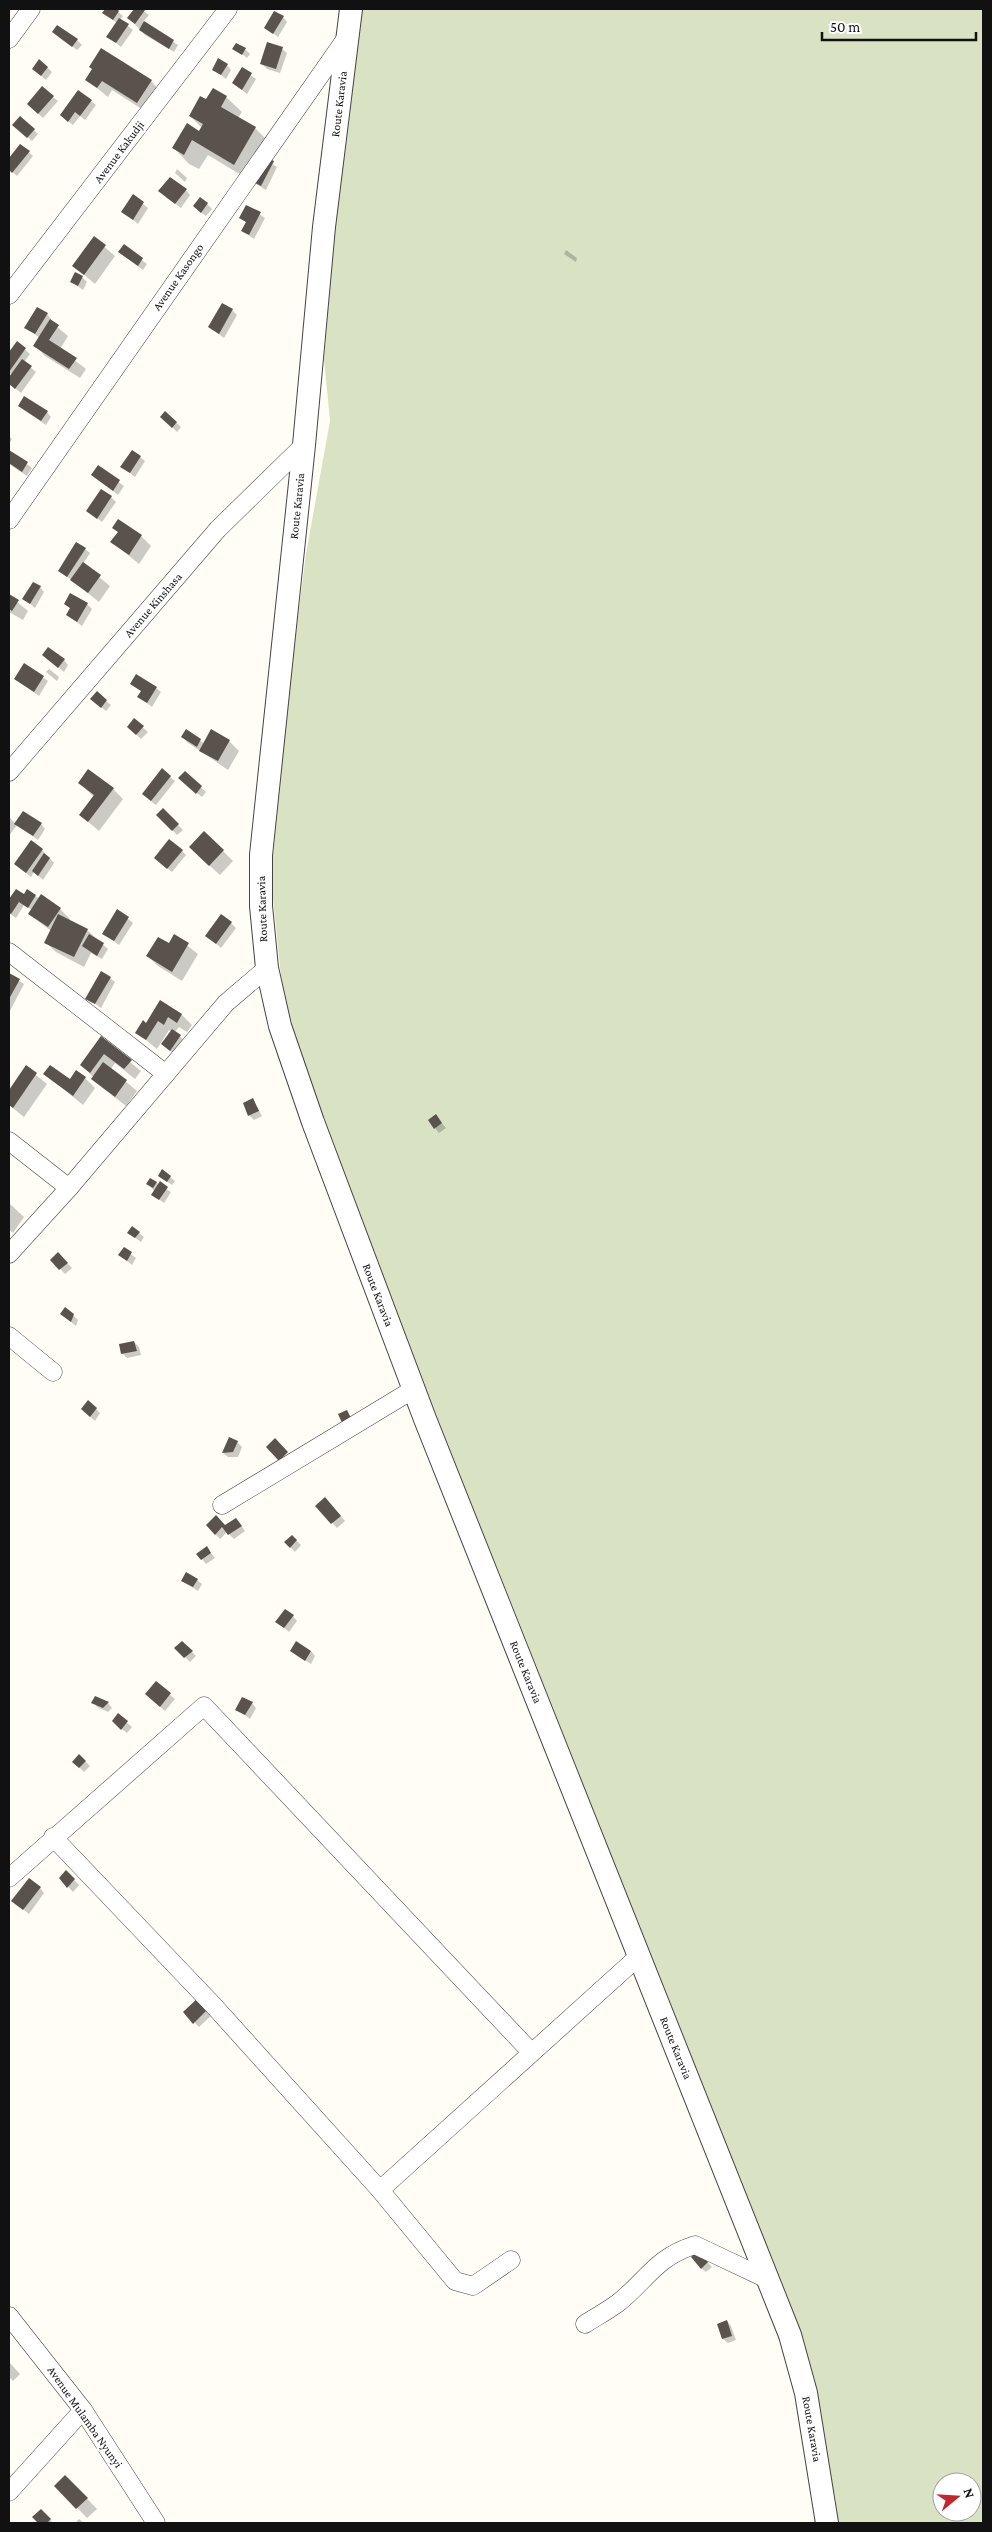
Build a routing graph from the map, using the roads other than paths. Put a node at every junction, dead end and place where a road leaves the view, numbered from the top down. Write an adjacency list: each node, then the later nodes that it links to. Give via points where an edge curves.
1 (31, 9): 5 (street)
2 (228, 9): 6 (street, Avenue Kakudji)
3 (351, 9): 4 (street, Route Karavia)
4 (348, 35): 7 (street, Route Karavia, via 324,227); 8 (street, Avenue Kasongo)
5 (9, 39)
6 (9, 295)
7 (304, 445): 9 (street, Avenue Kinshasa, via 218,529); 11 (street, Route Karavia, via 261,856 261,906)
8 (9, 520)
9 (9, 772)
10 (9, 952): 12 (street)
11 (267, 968): 12 (street, via 226,1004); 18 (street, Route Karavia, via 280,1026 313,1122)
12 (166, 1074): 14 (street)
13 (9, 1141): 14 (street)
14 (69, 1188): 15 (street)
15 (9, 1254)
16 (9, 1336): 17 (street)
17 (53, 1372)
18 (414, 1389): 19 (street); 22 (street, Route Karavia)
19 (222, 1505)
20 (53, 1837): 21 (street); 23 (street, via 204,1706); 24 (street, via 214,2006)
21 (9, 1878)
22 (639, 1956): 23 (street); 26 (street, Route Karavia)
23 (531, 2052): 24 (street)
24 (380, 2190): 25 (street, via 455,2281 473,2286)
25 (511, 2260)
26 (769, 2280): 28 (street, via 695,2245 677,2251 653,2268 618,2302); 32 (street, Route Karavia, via 790,2335 806,2393)
27 (9, 2316): 29 (street, Avenue Mulamba Nyunyi)
28 (585, 2324)
29 (83, 2410): 30 (street); 31 (street, Avenue Mulamba Nyunyi)
30 (9, 2492)
31 (156, 2523)
32 (828, 2523)

